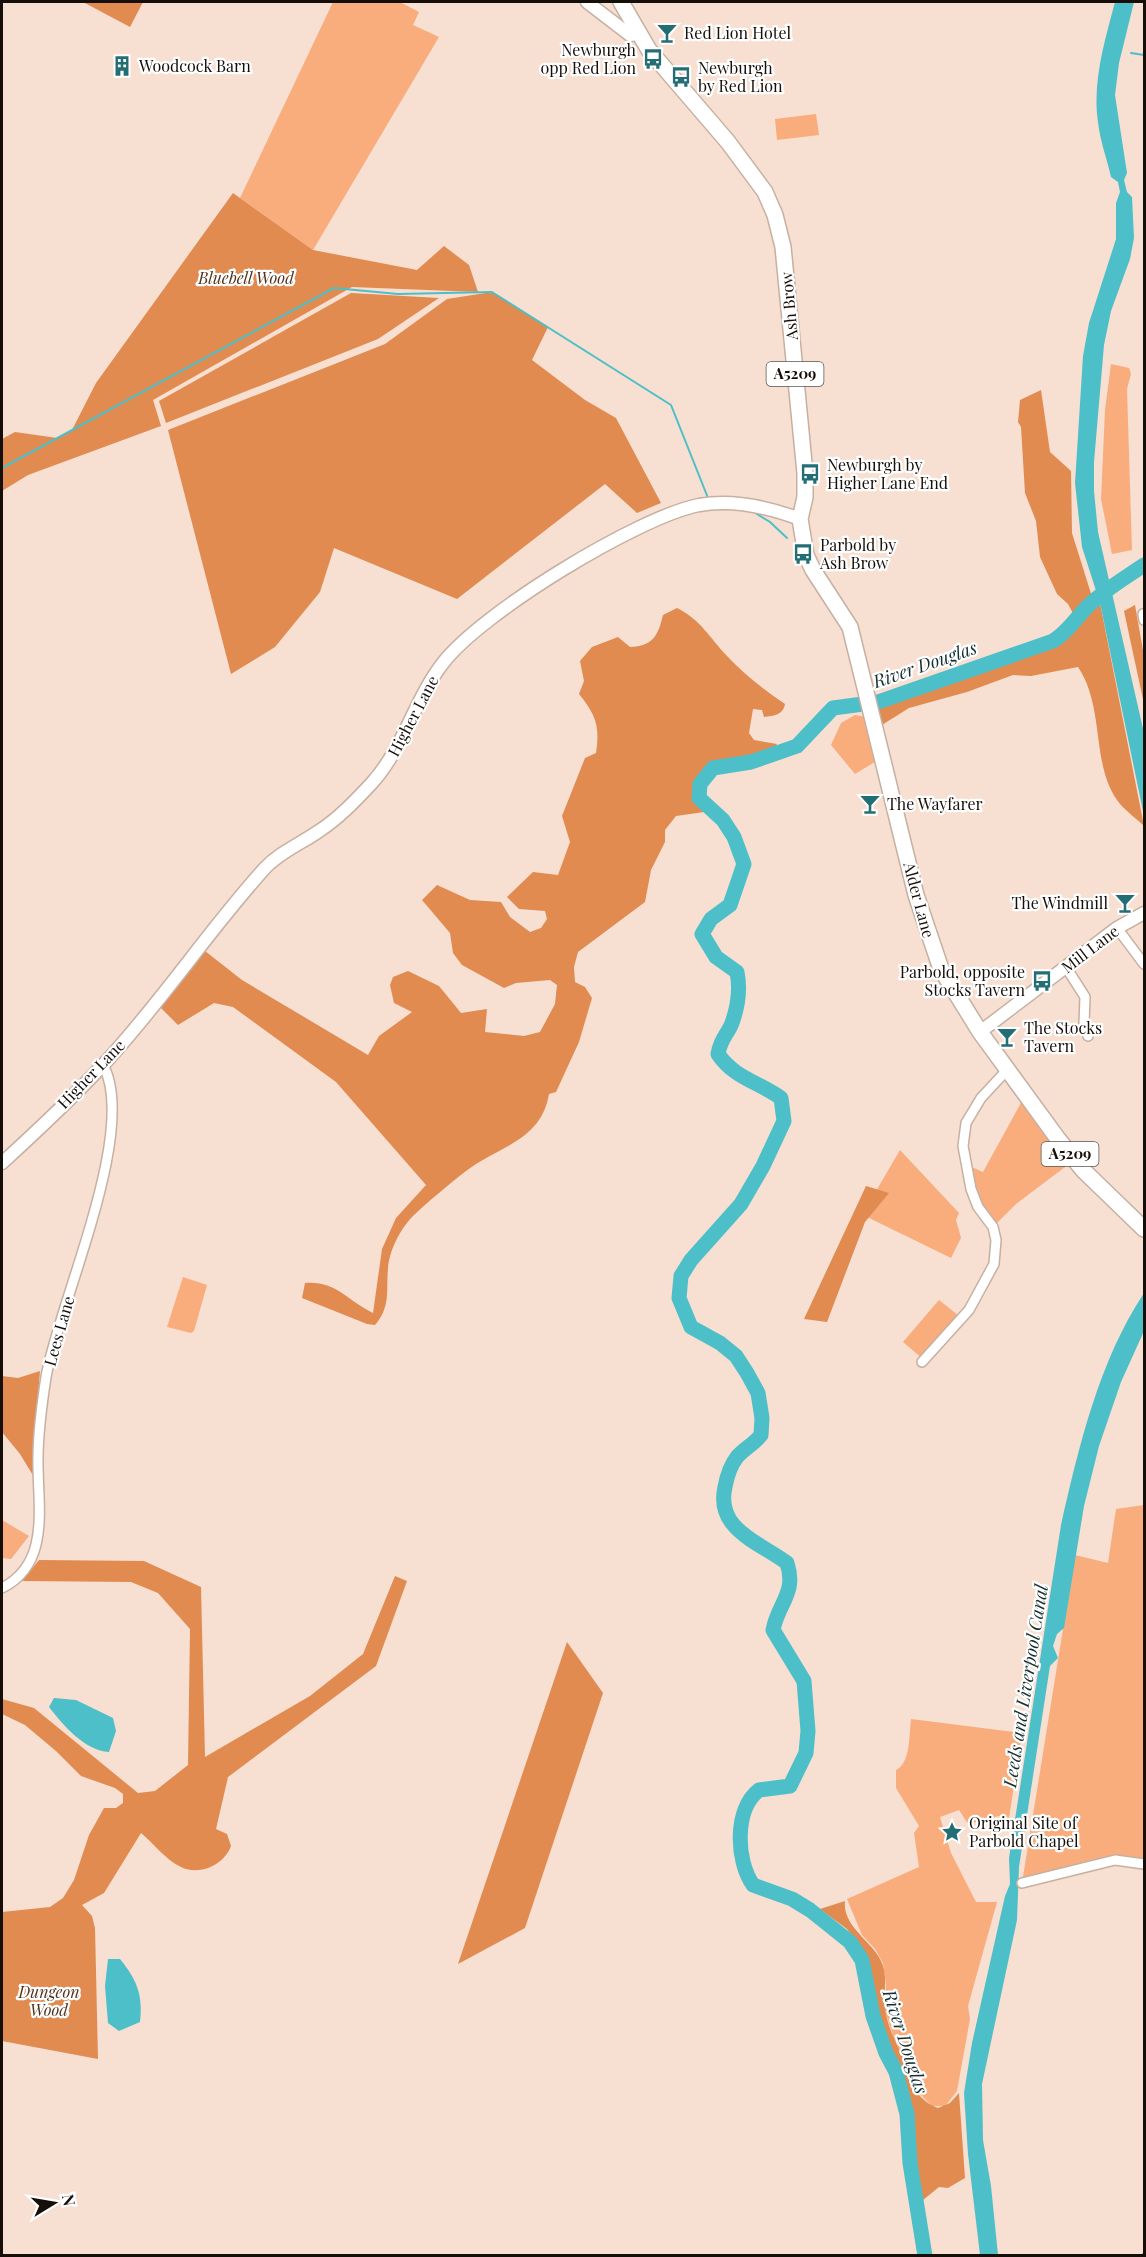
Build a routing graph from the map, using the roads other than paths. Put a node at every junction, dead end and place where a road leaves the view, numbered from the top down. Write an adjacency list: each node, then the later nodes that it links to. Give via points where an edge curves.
1 (587, 2): 3 (street, via 630,35)
2 (621, 2): 3 (highway, A5209)
3 (638, 34): 4 (highway, Ash Brow / A5209, via 749,168 771,204 783,247 806,472)
4 (800, 519): 5 (highway, Ash Brow / A5209, via 813,570); 14 (street, Higher Lane, via 731,502 698,505 633,531 507,606 444,661 393,757 373,782 340,815 268,865)
5 (847, 620): 12 (highway, Alder Lane / A5209, via 927,933 950,987)
6 (1144, 913): 7 (street, Mill Lane)
7 (1117, 928): 8 (street); 9 (street, Mill Lane)
8 (1144, 964)
9 (1066, 967): 10 (street, via 1085,997); 12 (street, Mill Lane)
10 (1084, 1024): 11 (street); 13 (street)
11 (1095, 1024)
12 (980, 1032): 15 (highway, Alder Lane / A5209)
13 (1088, 1036)
14 (103, 1065): 16 (street, Higher Lane); 19 (street, Lees Lane, via 113,1096 105,1172 46,1377 38,1458 38,1540 21,1574)
15 (1007, 1070): 17 (highway, Alder Lane / A5209, via 1083,1170); 18 (street, via 981,1098 966,1123 963,1146 971,1189 993,1227 994,1264 969,1310)
16 (2, 1163)
17 (1144, 1229)
18 (922, 1362)
19 (2, 1588)
20 (1144, 1864): 21 (street, via 1115,1860)
21 (1022, 1883)

